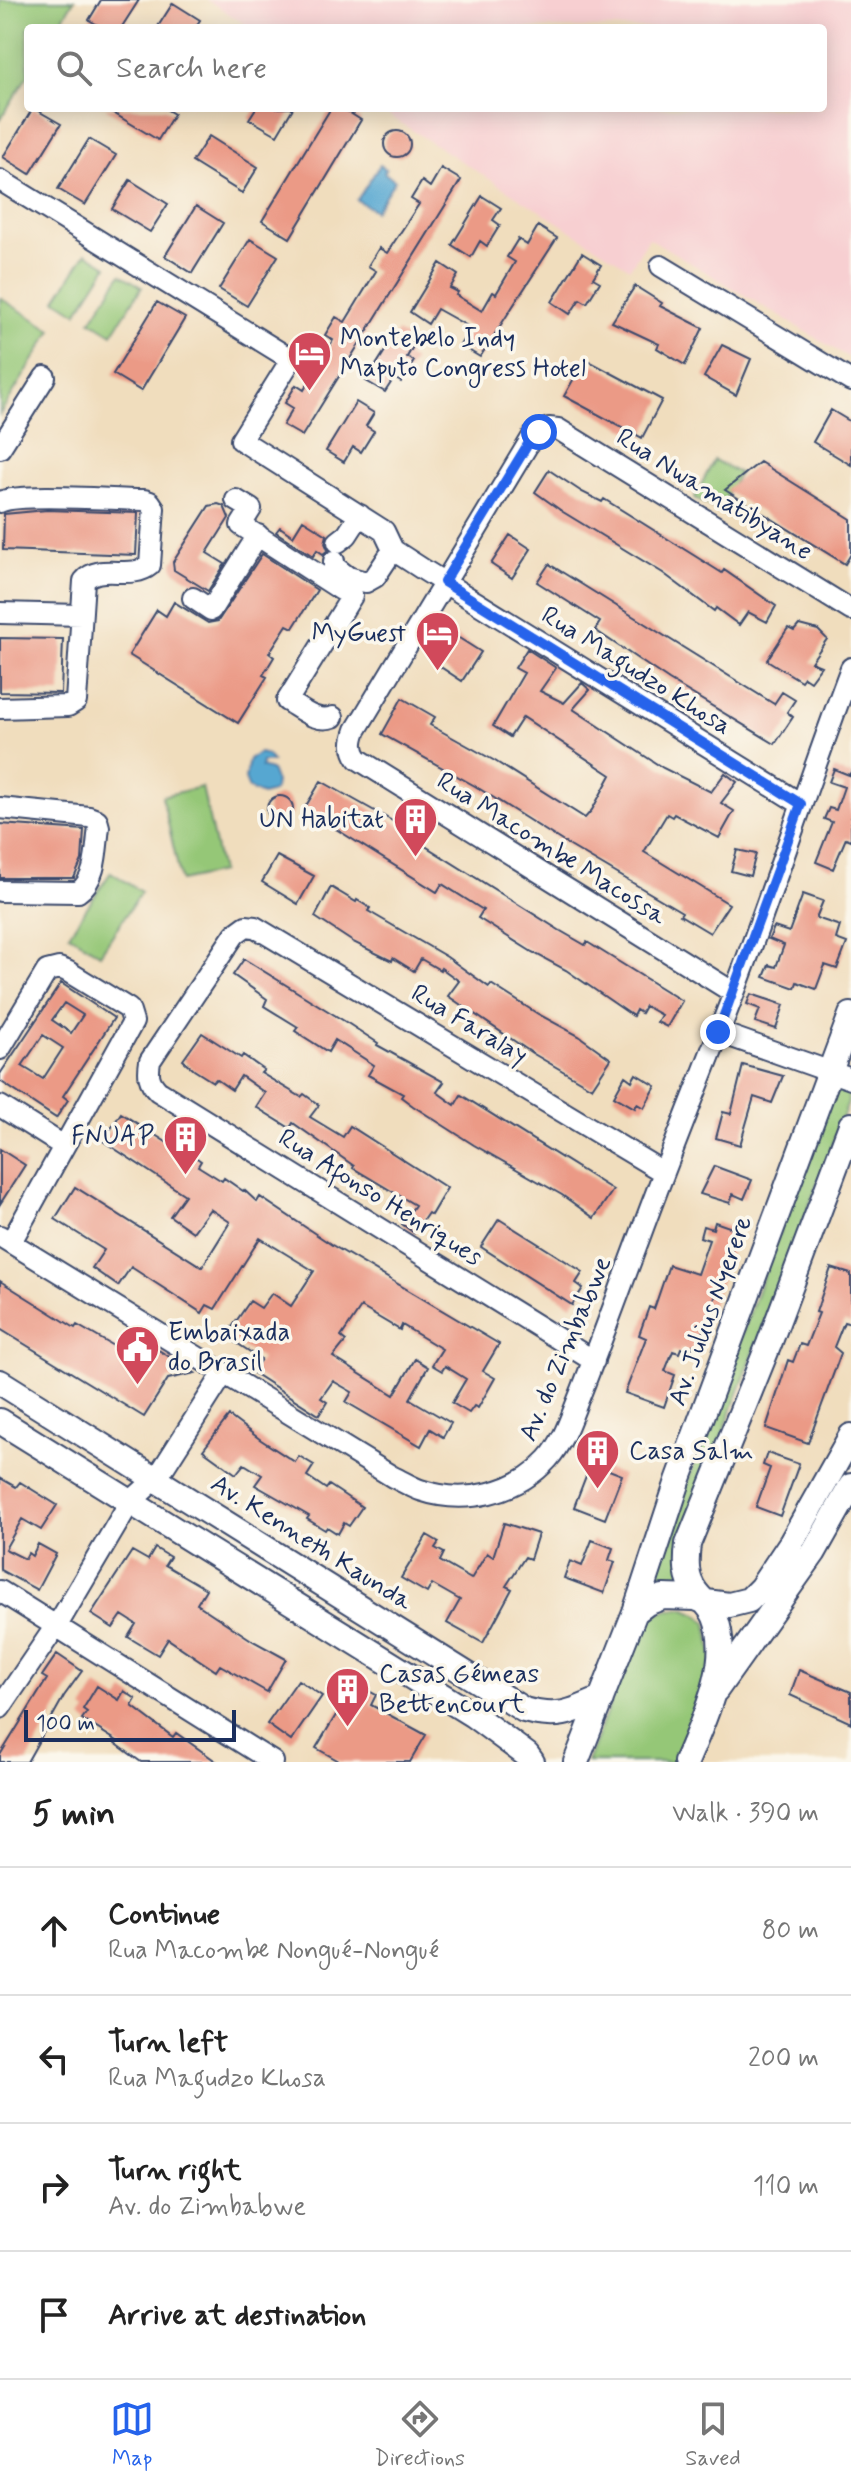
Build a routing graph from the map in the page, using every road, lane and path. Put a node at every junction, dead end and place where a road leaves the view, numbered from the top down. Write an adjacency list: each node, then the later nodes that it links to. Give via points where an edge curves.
1 (0, 180): 8 (street, via 284,355 289,363 241,440)
2 (661, 266): 4 (street)
3 (45, 377): 5 (street)
4 (851, 381)
5 (0, 448)
6 (236, 500): 9 (street, via 251,509 241,525)
7 (0, 502): 16 (street, via 26,497 150,502 150,565 138,572 87,576)
8 (360, 515): 10 (street, via 384,531); 12 (street, via 336,552 334,566)
9 (258, 535): 12 (street); 13 (street, via 211,610)
10 (393, 550): 11 (street, Rua Magudzo Khosa); 12 (street, via 375,577)
11 (444, 582): 14 (street, Rua Nwamatibyane, via 533,436 549,428); 20 (street, Rua Magudzo Khosa); 23 (street, Rua Macombe Macossa, via 356,730 352,741 358,759)
12 (344, 583): 19 (street, via 352,596 287,701 315,717)
13 (193, 598)
14 (851, 610)
15 (0, 613): 16 (street)
16 (81, 615): 18 (street, via 76,701 68,706)
17 (851, 668): 20 (street, Av. do Zimbabwe)
18 (0, 708)
19 (333, 717)
20 (801, 804): 23 (street, Av. do Zimbabwe)
21 (0, 808): 22 (street, via 89,817 99,827 90,877 78,892)
22 (0, 891)
23 (734, 993): 25 (street, Av. do Zimbabwe)
24 (851, 1015): 28 (main road, Av. Julius Nyerere)
25 (718, 1032): 28 (street); 32 (street, Av. do Zimbabwe)
26 (0, 1049): 31 (street, via 53,969 67,971 132,1013 133,1022)
27 (148, 1073): 32 (street, Rua Faralay, via 150,1061 235,934 255,927); 34 (street, Rua Afonso Henriques, via 158,1091)
28 (841, 1074): 44 (main road, Av. Julius Nyerere, via 683,1467)
29 (0, 1106): 31 (street)
30 (851, 1125): 43 (main road, via 688,1544 686,1565 692,1585)
31 (62, 1145): 33 (street)
32 (663, 1172): 34 (street, Av. do Zimbabwe)
33 (6, 1239): 35 (street, Av. do Zimbabwe)
34 (594, 1361): 35 (street, Av. do Zimbabwe, via 560,1443 547,1460 524,1480 483,1496 420,1490)
35 (224, 1373): 39 (street)
36 (0, 1382): 39 (main road, Av. Kenneth Kaunda)
37 (0, 1421): 41 (main road)
38 (851, 1436): 43 (main road, via 761,1588 749,1600 729,1605)
39 (157, 1478): 41 (street); 47 (main road, Av. Kenneth Kaunda, via 524,1710 563,1715)
40 (851, 1486): 46 (main road, via 814,1552)
41 (130, 1502): 45 (street); 50 (main road, via 496,1732)
42 (0, 1591): 45 (street)
43 (706, 1602): 44 (main road, via 663,1597); 46 (main road, via 720,1635)
44 (635, 1612): 47 (main road, Av. Julius Nyerere)
45 (55, 1625): 48 (street); 49 (street)
46 (715, 1691): 52 (main road)
47 (601, 1699): 51 (main road, Av. Julius Nyerere)
48 (0, 1708)
49 (273, 1762)
50 (532, 1762)
51 (576, 1762)
52 (686, 1762)

